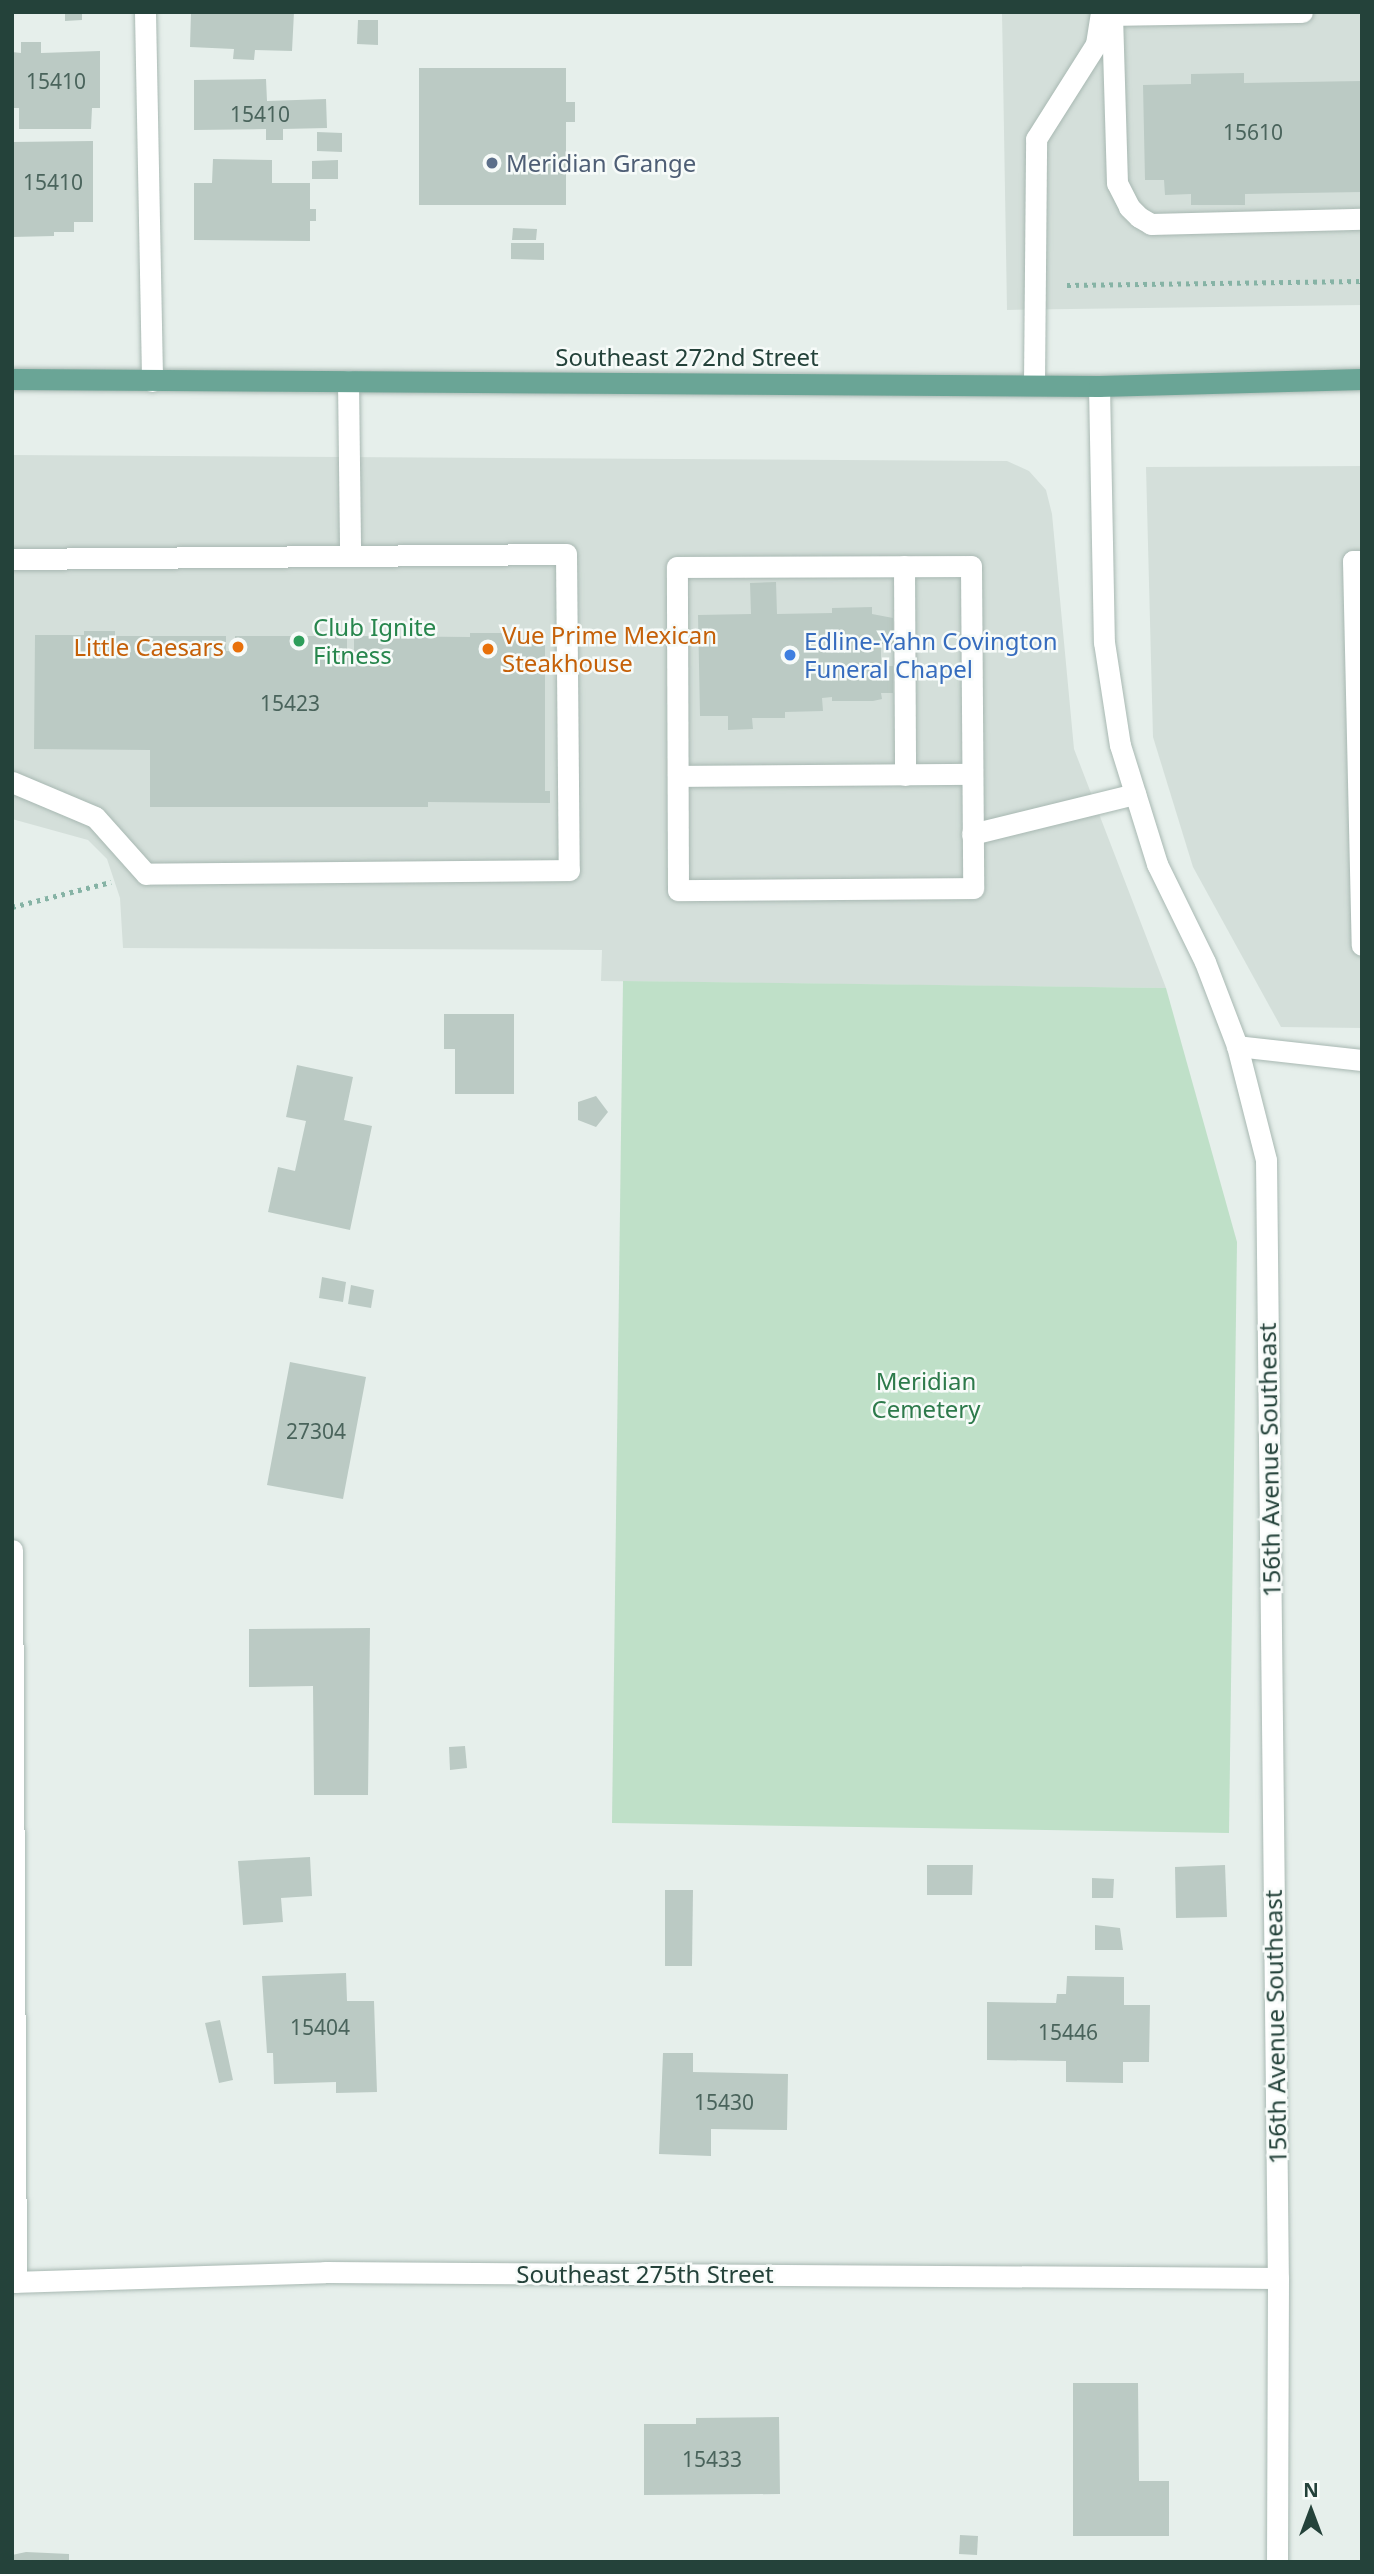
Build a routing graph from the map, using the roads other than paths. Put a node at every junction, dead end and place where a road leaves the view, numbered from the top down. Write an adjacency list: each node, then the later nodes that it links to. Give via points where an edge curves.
1 (145, 12): 7 (street)
2 (1302, 12): 3 (street)
3 (1105, 14): 4 (street, via 1117,183 1129,208 1139,217 1151,224); 9 (street, via 1096,44 1035,139)
4 (1362, 219)
5 (12, 379): 7 (main road, Southeast 272nd Street)
6 (1362, 379): 10 (main road, Southeast 272nd Street)
7 (152, 381): 8 (main road, Southeast 272nd Street)
8 (348, 381): 9 (main road, Southeast 272nd Street); 11 (street)
9 (1034, 384): 10 (main road, Southeast 272nd Street)
10 (1099, 386): 19 (street, 156th Avenue Southeast, via 1104,642 1120,745)
11 (350, 556): 12 (street); 18 (street, via 566,554 569,870 146,874 94,817)
12 (12, 559)
13 (1362, 561): 21 (street, via 1353,561)
14 (904, 566): 15 (street, via 971,566); 16 (street); 17 (street, via 677,567)
15 (972, 774): 16 (street); 20 (street)
16 (905, 775): 17 (street)
17 (678, 776): 20 (street, via 678,890 973,888)
18 (12, 782)
19 (1135, 793): 20 (street); 22 (street, 156th Avenue Southeast, via 1157,864 1205,962)
20 (972, 834)
21 (1362, 945)
22 (1237, 1046): 23 (street); 25 (street, 156th Avenue Southeast, via 1266,1160)
23 (1362, 1060)
24 (12, 1550): 26 (street)
25 (1278, 2278): 26 (street, Southeast 275th Street, via 326,2272); 27 (street, 156th Avenue Southeast)
26 (14, 2282)
27 (1277, 2562)

